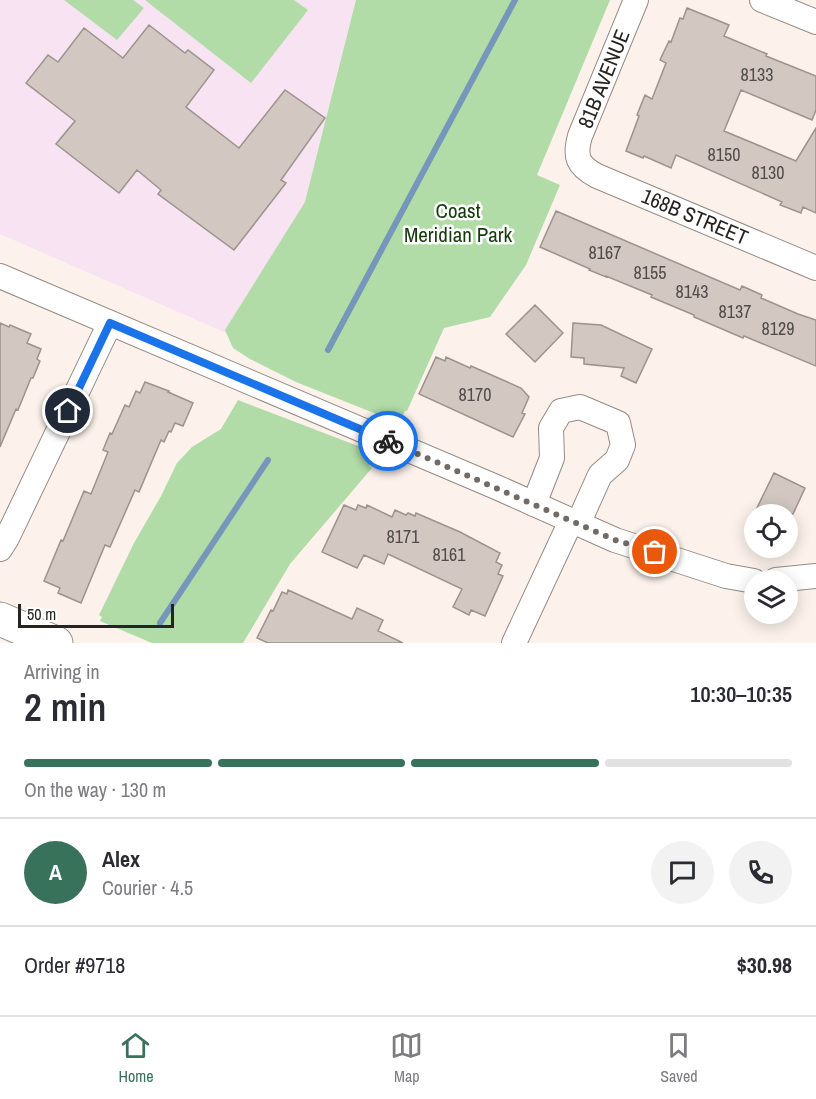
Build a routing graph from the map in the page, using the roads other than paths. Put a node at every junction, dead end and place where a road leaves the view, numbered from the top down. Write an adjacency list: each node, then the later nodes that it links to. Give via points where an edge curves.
1 (636, 0): 5 (street, 81B AVENUE, via 580,136)
2 (762, 0): 3 (street)
3 (796, 6): 4 (street)
4 (816, 22)
5 (578, 159): 6 (street, 168B STREET, via 597,176)
6 (816, 268)
7 (0, 276): 8 (street)
8 (110, 323): 9 (street); 11 (street)
9 (534, 504): 10 (street); 10 (street, via 552,459 551,428 561,411 580,407 618,423 623,445 617,460 600,476)
10 (575, 523): 14 (street, via 615,540); 17 (street)
11 (0, 549)
12 (816, 576): 13 (street)
13 (798, 578)
14 (744, 579)
15 (0, 619): 16 (main road)
16 (56, 643)
17 (514, 643)

